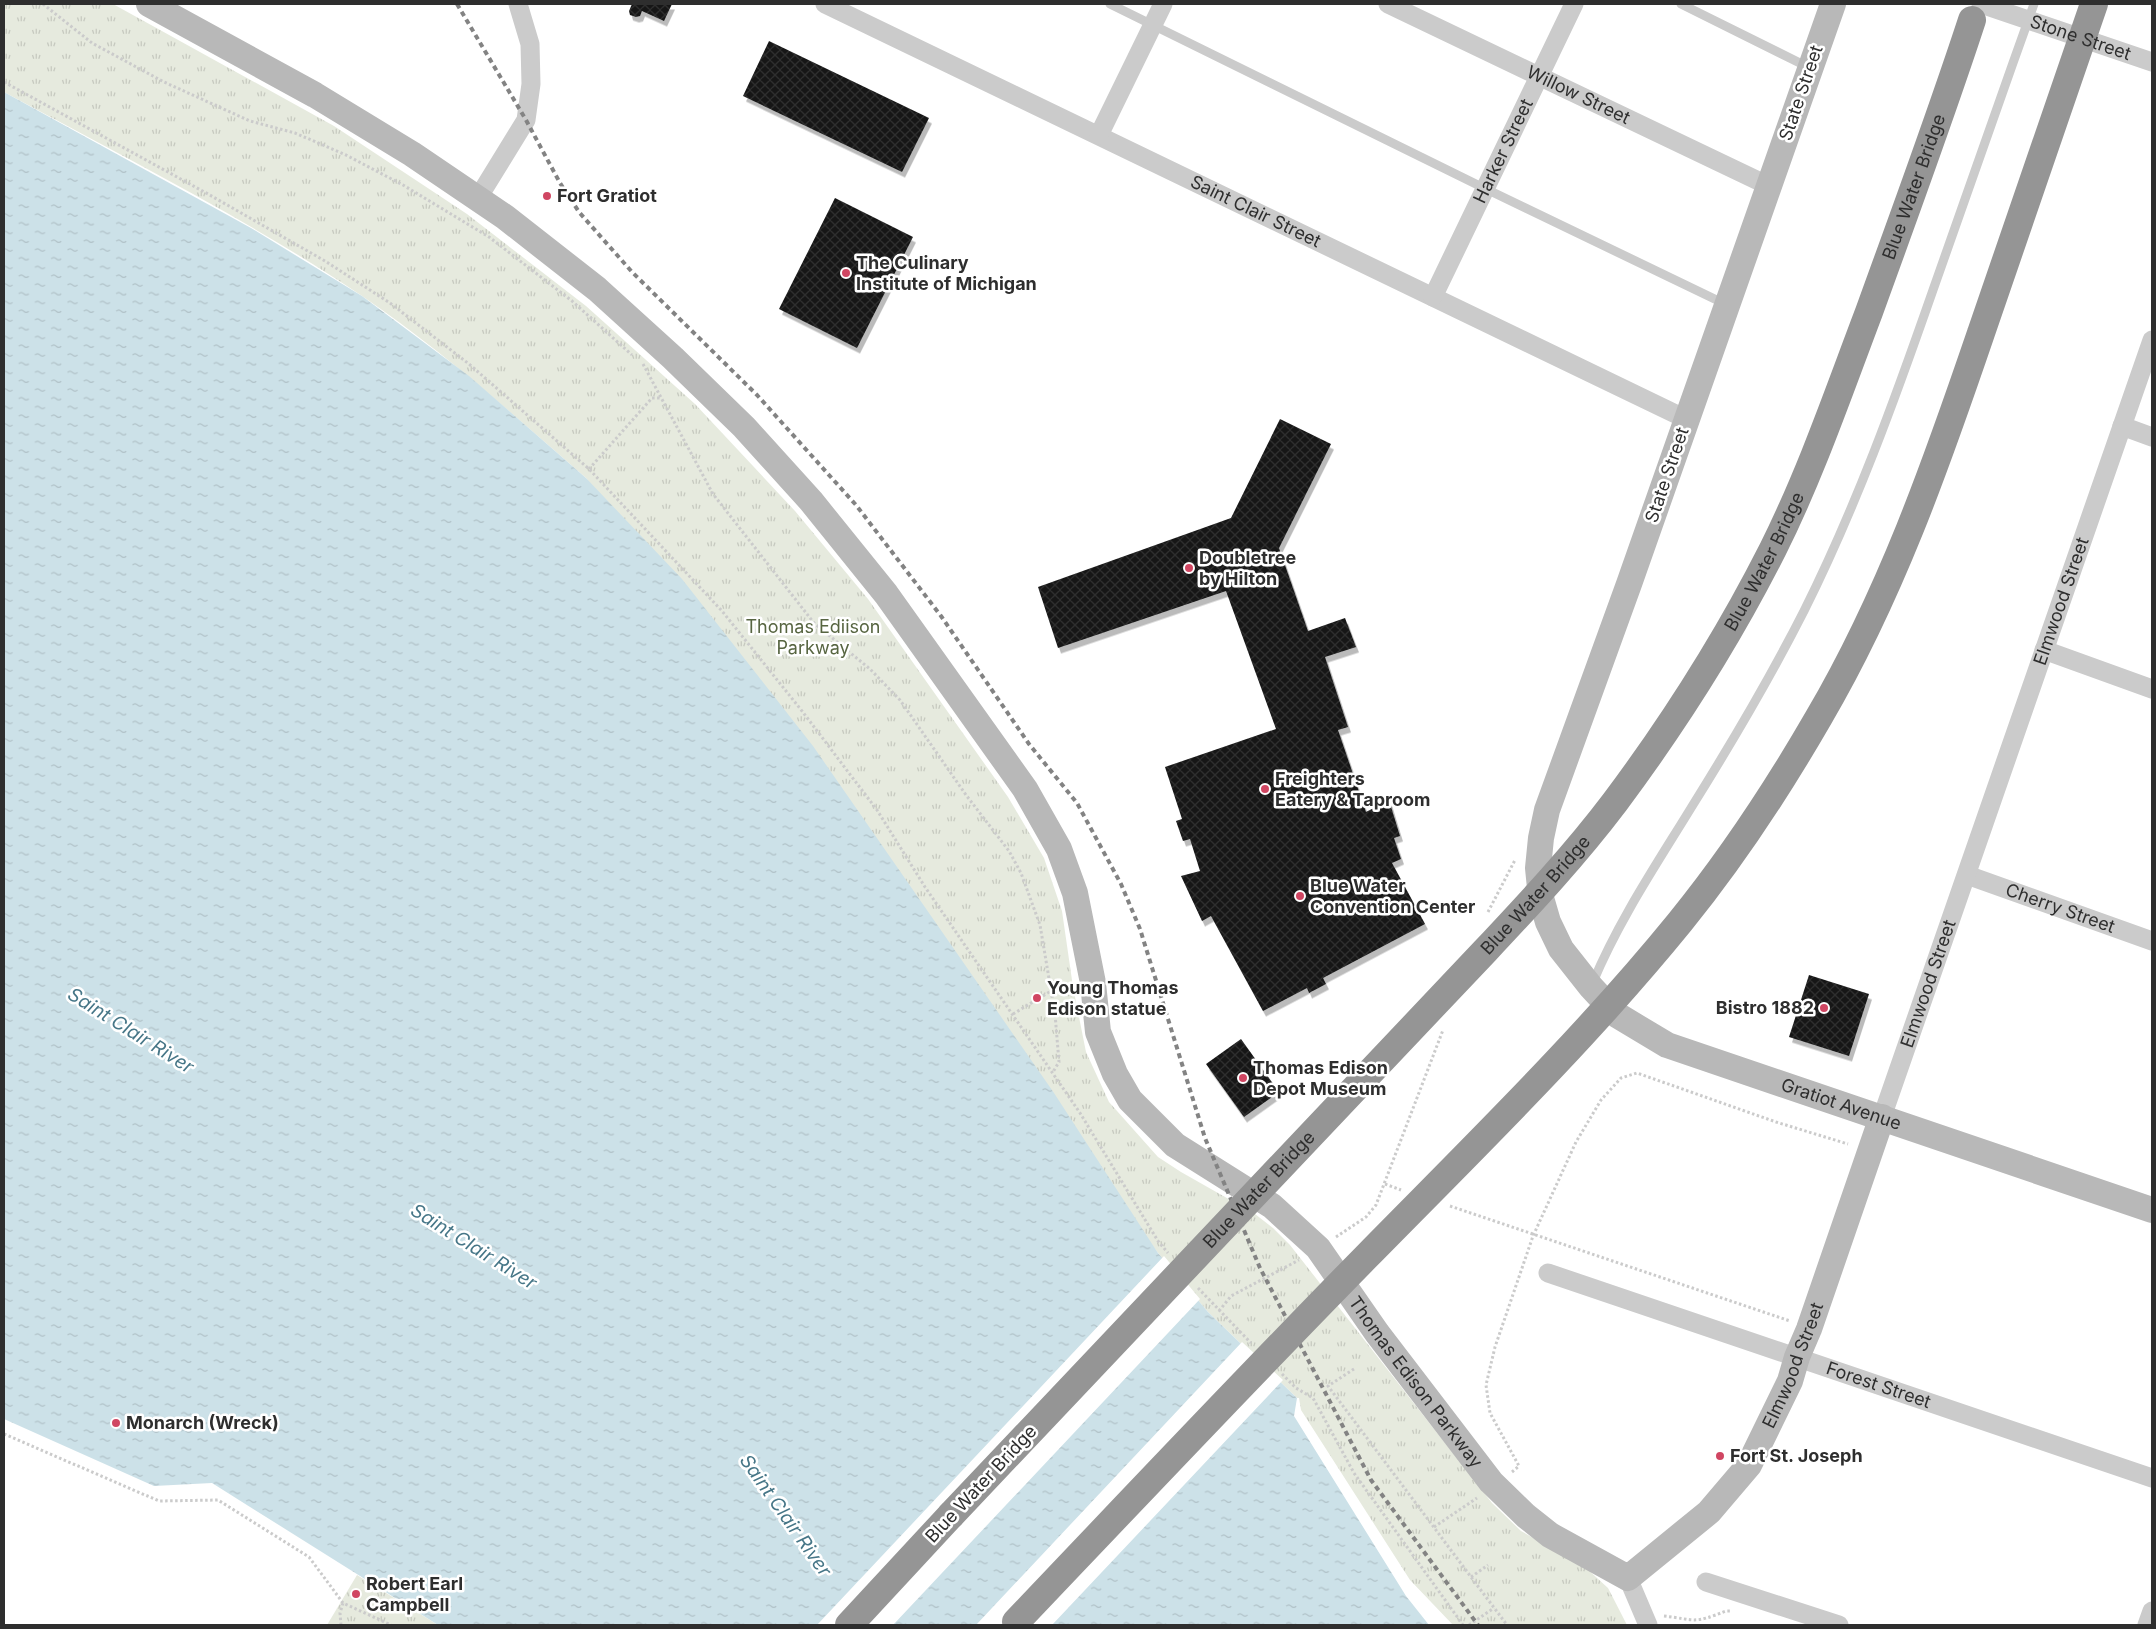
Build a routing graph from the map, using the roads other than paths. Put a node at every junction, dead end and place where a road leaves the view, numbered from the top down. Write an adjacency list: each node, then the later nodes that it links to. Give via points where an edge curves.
1 (149, 4): 20 (street, Thomas Edison Parkway, via 315,94)
2 (518, 4): 20 (street, via 530,44 531,84 526,120)
3 (825, 4): 17 (street, Saint Clair Street)
4 (1110, 4): 13 (lane)
5 (1163, 4): 13 (street)
6 (1388, 4): 16 (street, Willow Street)
7 (1574, 4): 16 (street, Harker Street)
8 (1681, 4): 15 (lane)
9 (1832, 4): 15 (street, State Street)
10 (2094, 4): 42 (highway, bridge, via 1944,440 1898,562 1822,712 1761,812 1688,912 1637,974)
11 (1977, 8): 12 (street, Stone Street); 43 (highway, Blue Water Bridge, bridge, via 1842,384 1795,502 1739,613 1656,745 1584,840 1485,951)
12 (2031, 12): 14 (street, Stone Street); 32 (lane, via 1899,386 1837,542 1765,682 1608,946)
13 (1153, 24): 17 (street); 19 (lane)
14 (2152, 62)
15 (1810, 68): 18 (street, State Street)
16 (1539, 76): 18 (street, Willow Street); 19 (street, Harker Street)
17 (1099, 135): 21 (street, Saint Clair Street)
18 (1769, 186): 22 (street, State Street)
19 (1484, 188): 21 (street, Harker Street); 22 (lane)
20 (478, 198): 38 (street, Thomas Edison Parkway, via 597,289 708,390 811,501 886,594 1025,789 1059,849 1075,893 1085,937 1098,1032 1115,1074 1130,1100 1174,1145 1272,1206 1318,1248 1377,1332 1495,1486 1526,1516 1550,1535)
21 (1433, 297): 24 (street, Saint Clair Street)
22 (1728, 305): 24 (street, State Street)
23 (2152, 340): 25 (street, Elmwood Street)
24 (1686, 419): 31 (street, State Street, via 1546,810 1538,868 1541,898)
25 (2122, 426): 26 (street); 27 (street, Elmwood Street)
26 (2152, 437)
27 (2044, 650): 28 (street); 29 (street, Elmwood Street)
28 (2152, 689)
29 (1967, 875): 30 (street, Cherry Street); 33 (street, Elmwood Street)
30 (2152, 941)
31 (1561, 949): 32 (street, Gratiot Avenue)
32 (1591, 987): 33 (street, Gratiot Avenue, via 1617,1015 1667,1045)
33 (1882, 1117): 34 (street, Gratiot Avenue); 36 (street, Elmwood Street)
34 (2152, 1210)
35 (1548, 1272): 36 (street, Forest Street)
36 (1797, 1357): 37 (street, Forest Street); 38 (street, Elmwood Street, via 1790,1381 1749,1465 1710,1512)
37 (2152, 1478)
38 (1628, 1578): 41 (street)
39 (1706, 1582): 44 (street)
40 (2152, 1611): 45 (street)
41 (1648, 1623)
42 (1015, 1624)
43 (849, 1625)
44 (1840, 1625)
45 (2147, 1625)

